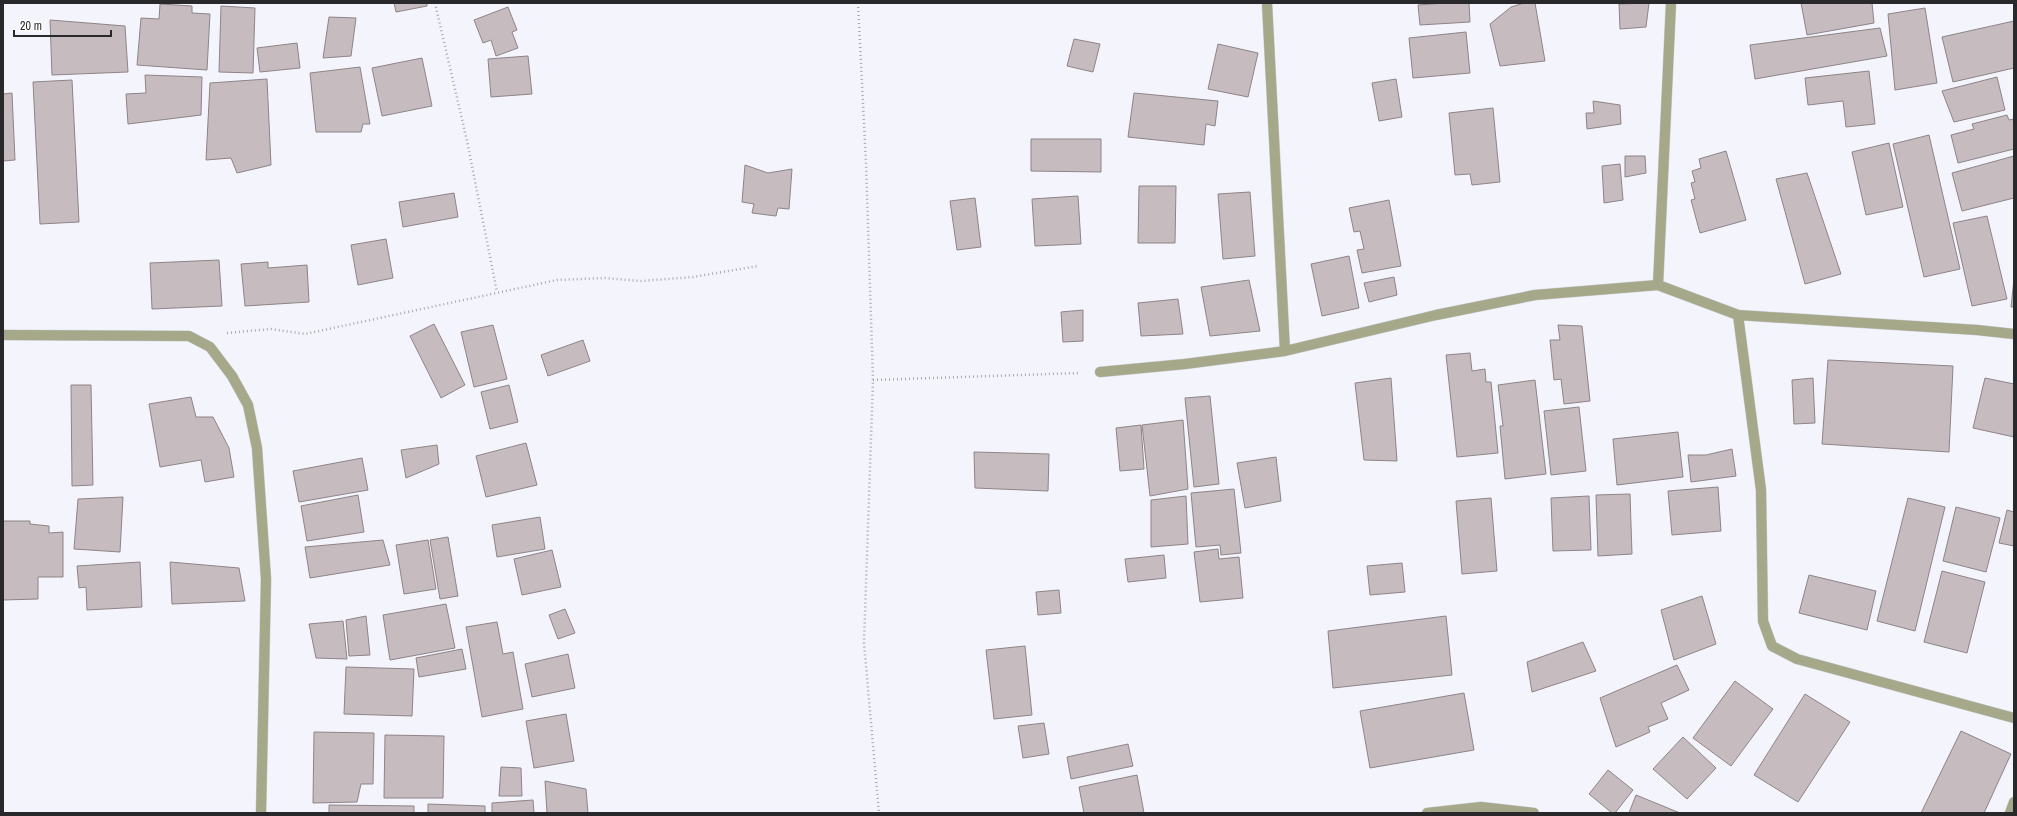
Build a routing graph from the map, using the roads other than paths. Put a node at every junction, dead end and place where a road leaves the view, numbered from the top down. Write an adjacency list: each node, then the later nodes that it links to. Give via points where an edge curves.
1 (1267, 3): 7 (street)
2 (1670, 3): 3 (street)
3 (1658, 285): 4 (street); 7 (street, via 1535,295 1436,315)
4 (1738, 314): 5 (street); 9 (street, via 1761,490 1763,621 1772,646 1797,659)
5 (2014, 334)
6 (3, 335): 11 (street, via 189,336 210,347 220,358 248,405 257,448 266,579)
7 (1285, 351): 8 (street)
8 (1100, 372)
9 (2014, 718)
10 (2014, 802): 14 (street)
11 (261, 813)
12 (1427, 813): 13 (street, via 1481,807)
13 (1534, 813)
14 (2010, 813)

